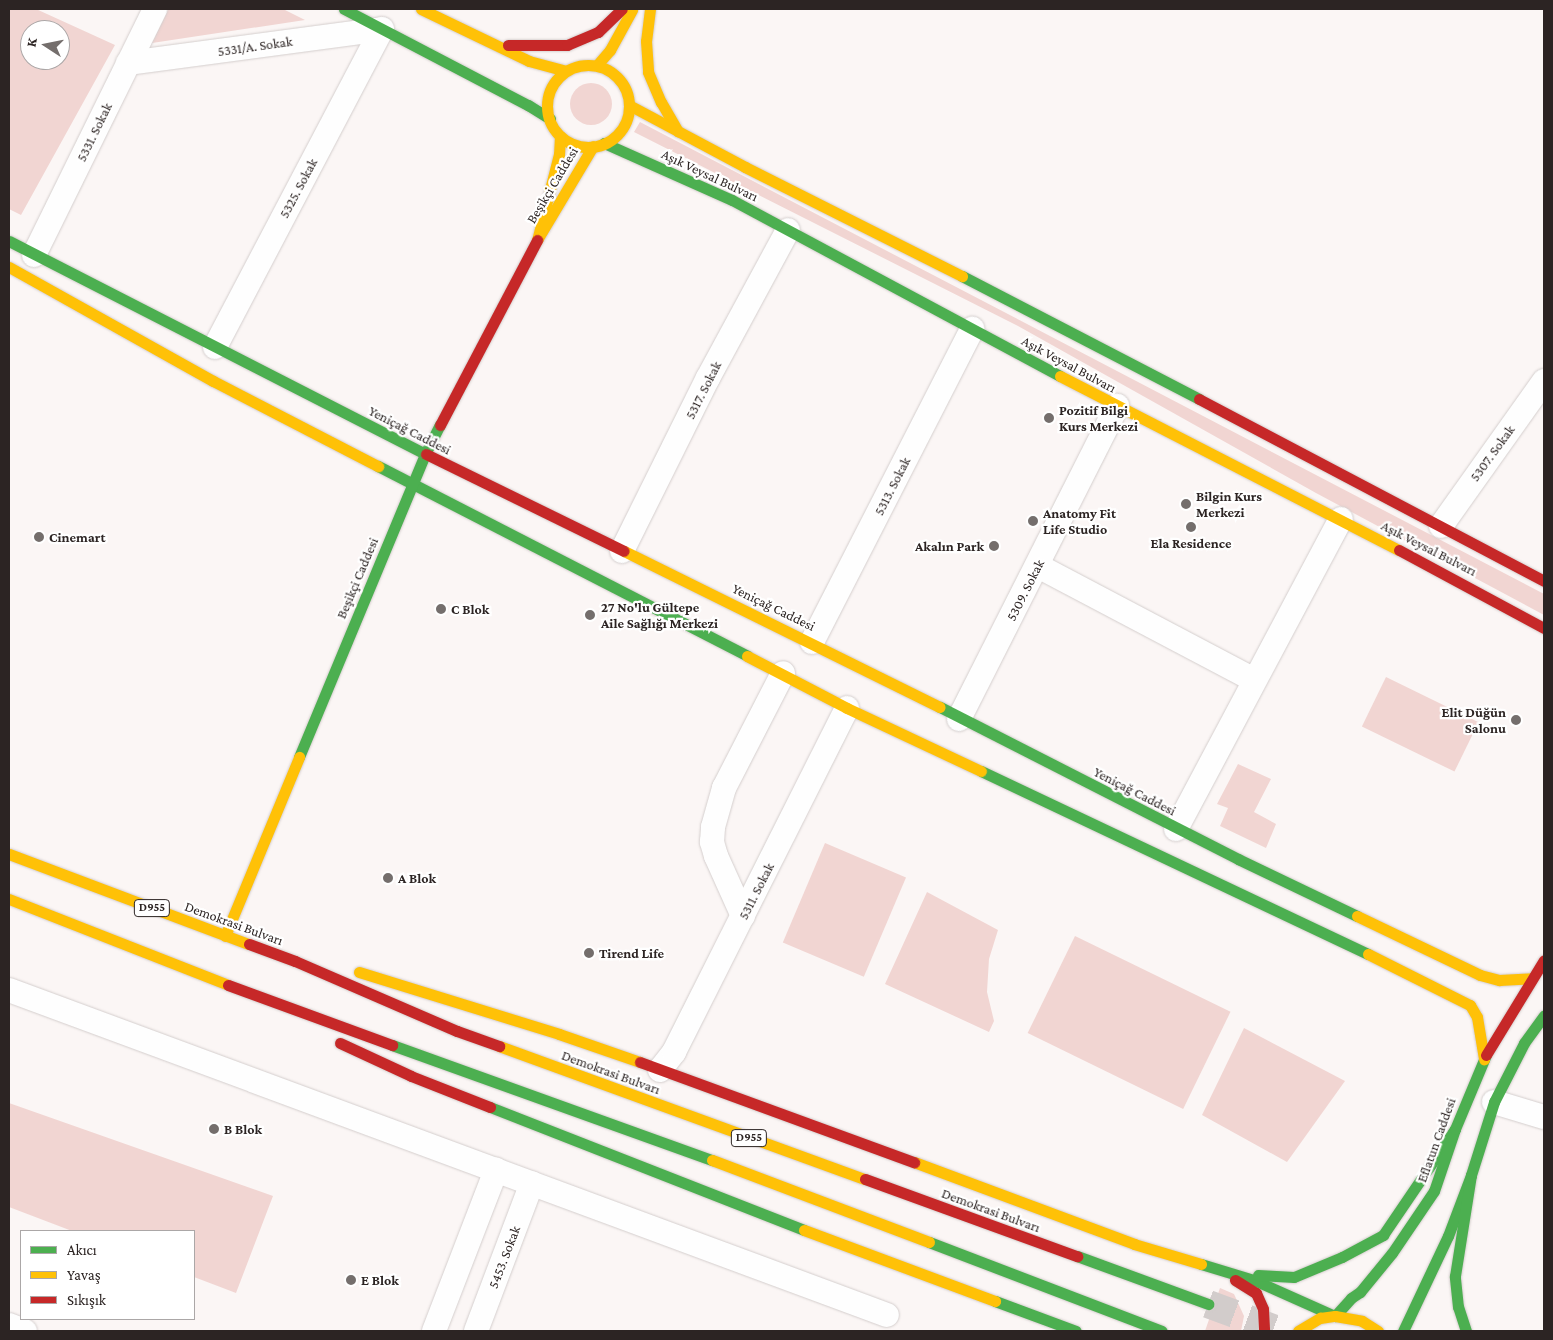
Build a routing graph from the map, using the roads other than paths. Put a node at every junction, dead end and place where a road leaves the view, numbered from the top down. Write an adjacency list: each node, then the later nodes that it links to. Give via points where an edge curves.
1 (155, 9): 11 (street, 5331. Sokak)
2 (344, 9): 8 (main road)
3 (421, 9): 10 (main road)
4 (622, 9): 10 (main road, via 598,32 567,45)
5 (633, 9): 12 (main road)
6 (642, 9): 9 (main road)
7 (650, 9): 18 (main road, via 646,41 648,72)
8 (382, 29): 11 (street, 5331/A. Sokak); 17 (main road, via 528,104); 27 (street, 5325. Sokak)
9 (635, 34)
10 (494, 44): 14 (main road, via 528,61)
11 (128, 63): 24 (street, 5331. Sokak)
12 (597, 66): 14 (main road, via 584,65); 15 (main road, via 610,71)
13 (626, 68): 15 (main road)
14 (566, 72): 17 (main road, via 552,87 548,99)
15 (622, 84): 16 (main road, via 627,91)
16 (629, 105): 18 (main road, Aşık Veysal Bulvarı); 20 (main road, via 621,130)
17 (550, 119): 19 (main road)
18 (678, 131): 33 (main road, Aşık Veysal Bulvarı, via 1060,326)
19 (560, 136): 20 (main road, Aşık Veysal Bulvarı, via 572,144 585,147); 22 (main road, Beşikçi Caddesi, via 559,154)
20 (599, 145): 21 (main road, Aşık Veysal Bulvarı, via 732,200); 22 (main road, Beşikçi Caddesi)
21 (788, 230): 26 (main road, Aşık Veysal Bulvarı); 34 (street, 5317. Sokak, via 708,378)
22 (538, 240): 30 (main road, Beşikçi Caddesi)
23 (9, 242): 24 (main road, Yeniçağ Caddesi)
24 (34, 255): 27 (main road, Yeniçağ Caddesi)
25 (9, 267): 31 (main road, via 213,381)
26 (972, 329): 29 (main road, Aşık Veysal Bulvarı); 38 (street, 5313. Sokak)
27 (215, 347): 30 (main road, Yeniçağ Caddesi)
28 (1544, 381): 33 (street, 5307. Sokak)
29 (1116, 406): 32 (main road, Aşık Veysal Bulvarı); 35 (street, 5309. Sokak)
30 (425, 454): 31 (main road, Beşikçi Caddesi); 34 (main road, Yeniçağ Caddesi)
31 (412, 484): 39 (main road); 47 (main road, Beşikçi Caddesi)
32 (1341, 519): 37 (main road, Aşık Veysal Bulvarı); 40 (street)
33 (1440, 526): 36 (main road, Aşık Veysal Bulvarı)
34 (622, 552): 38 (main road, Yeniçağ Caddesi)
35 (1038, 566): 40 (street); 42 (street, 5309. Sokak)
36 (1542, 575)
37 (1544, 628)
38 (812, 642): 42 (main road, Yeniçağ Caddesi)
39 (783, 673): 41 (main road); 46 (street, via 724,788 713,827 712,842 716,856)
40 (1254, 680): 43 (street)
41 (847, 708): 46 (street, 5311. Sokak); 54 (main road, via 1470,1005 1477,1017)
42 (959, 719): 43 (main road, Yeniçağ Caddesi)
43 (1176, 829): 50 (main road, Yeniçağ Caddesi, via 1480,975 1499,980)
44 (9, 854): 47 (main road, Demokrasi Bulvarı / D955)
45 (9, 899): 52 (main road, D955)
46 (743, 916): 55 (street, 5311. Sokak, via 674,1052)
47 (225, 936): 49 (main road, Demokrasi Bulvarı / D955)
48 (1544, 960): 50 (main road, Eflatun Caddesi)
49 (295, 961): 55 (main road, via 353,970 559,1034); 63 (main road, Demokrasi Bulvarı / D955, via 457,1031)
50 (1532, 978): 54 (main road, Eflatun Caddesi)
51 (9, 990): 59 (street)
52 (275, 1003): 70 (main road, via 329,1036 410,1076 744,1208); 71 (main road, D955, via 734,1168)
53 (1544, 1015): 56 (main road, via 1524,1043)
54 (1484, 1058): 58 (main road, Eflatun Caddesi)
55 (660, 1070): 62 (main road, via 1134,1244)
56 (1494, 1102): 57 (street); 60 (main road)
57 (1544, 1117)
58 (1455, 1129): 62 (main road, via 1383,1235 1342,1258 1294,1277 1266,1276); 65 (main road, Eflatun Caddesi, via 1434,1191 1392,1253)
59 (496, 1170): 61 (street); 68 (street)
60 (1471, 1175): 75 (main road, via 1448,1236); 76 (main road, via 1455,1276 1458,1307)
61 (532, 1183): 64 (street); 69 (street, 5453. Sokak)
62 (1215, 1267): 65 (main road, via 1279,1290); 72 (main road, via 1256,1293 1263,1309)
63 (1208, 1304)
64 (887, 1315)
65 (1335, 1316): 73 (main road, via 1320,1318); 74 (main road, via 1362,1321)
66 (9, 1325): 67 (street)
67 (25, 1331)
68 (434, 1331)
69 (476, 1331)
70 (1076, 1331)
71 (1162, 1331)
72 (1264, 1331)
73 (1298, 1331)
74 (1378, 1331)
75 (1402, 1331)
76 (1466, 1331)

